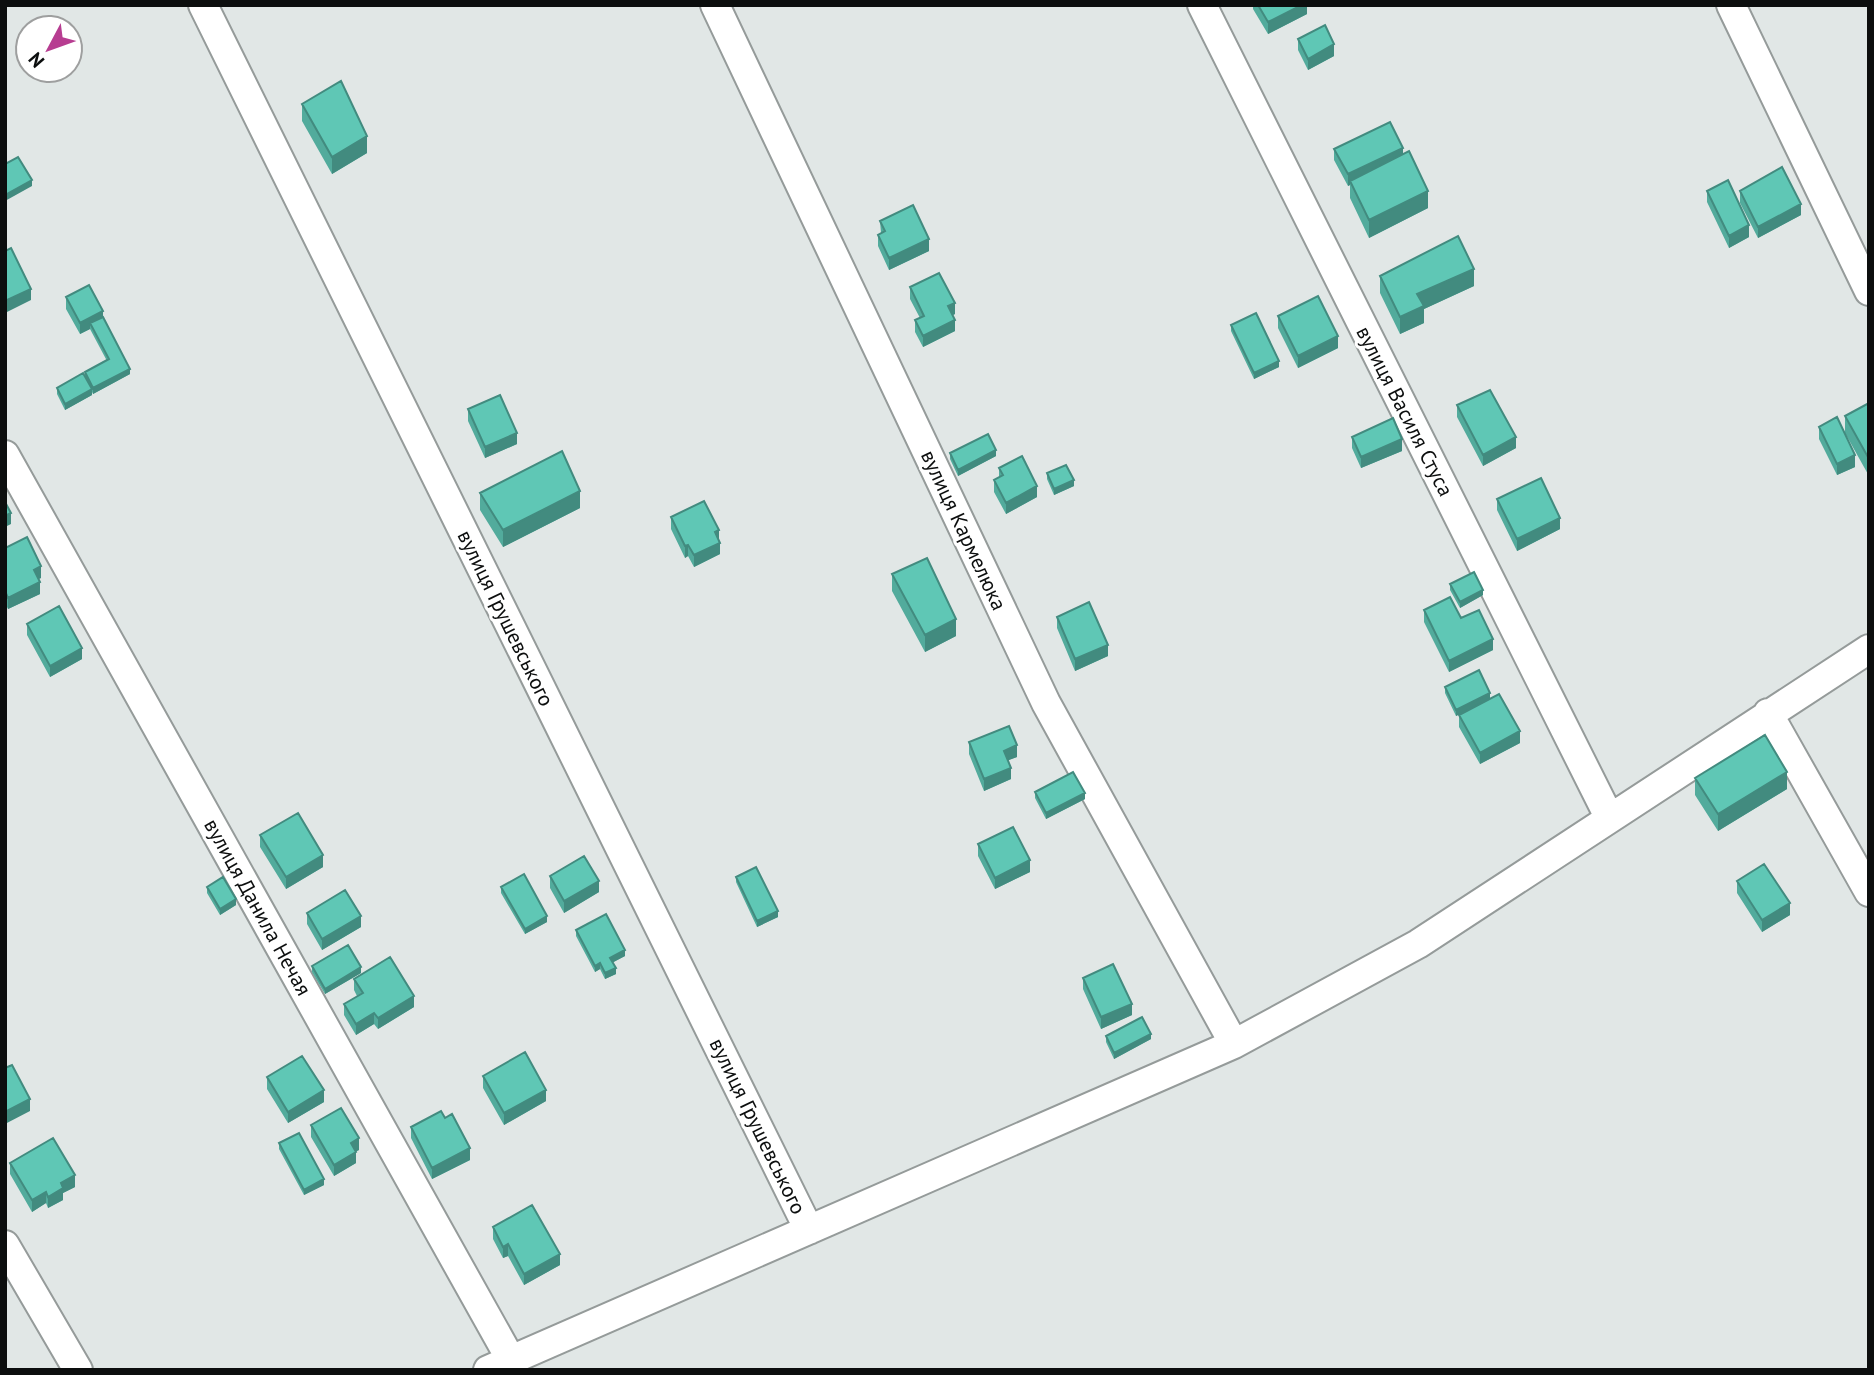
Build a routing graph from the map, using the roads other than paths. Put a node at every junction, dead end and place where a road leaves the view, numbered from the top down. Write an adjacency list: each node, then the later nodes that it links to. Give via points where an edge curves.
1 (203, 5): 12 (street, вулиця Грушевського)
2 (715, 5): 11 (street, вулиця Кармелюка, via 1046,703)
3 (1202, 5): 9 (street, вулиця Василя Стуса)
4 (1731, 5): 5 (street)
5 (1869, 291)
6 (5, 455): 14 (street, вулиця Данила Нечая)
7 (1869, 649): 8 (street)
8 (1768, 713): 9 (street); 10 (street)
9 (1609, 817): 11 (street, via 1418,944)
10 (1869, 892)
11 (1234, 1044): 12 (street)
12 (810, 1230): 14 (street)
13 (5, 1245): 15 (street)
14 (499, 1365)
15 (78, 1370)

